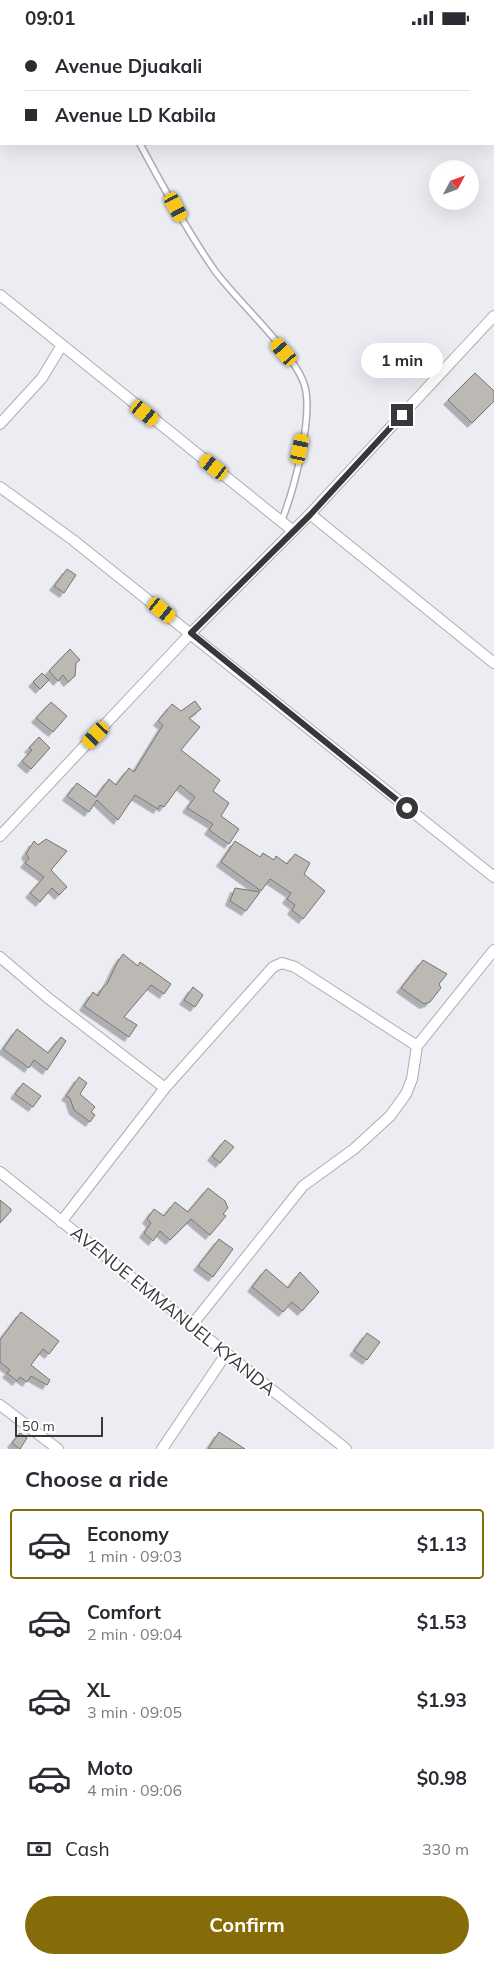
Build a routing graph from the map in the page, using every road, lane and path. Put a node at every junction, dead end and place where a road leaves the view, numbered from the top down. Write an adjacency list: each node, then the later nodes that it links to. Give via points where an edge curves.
1 (141, 145): 8 (lane, via 188,231 216,271 294,362 305,385 308,414 296,479)
2 (0, 295): 4 (street)
3 (494, 317): 7 (street)
4 (62, 345): 5 (street, via 42,378); 8 (street)
5 (0, 424)
6 (0, 487): 10 (street)
7 (310, 515): 9 (street); 11 (street)
8 (282, 520): 9 (street)
9 (292, 530): 10 (street)
10 (191, 633): 12 (street); 13 (street)
11 (494, 663)
12 (0, 836)
13 (494, 877)
14 (494, 951): 16 (street)
15 (0, 957): 17 (street)
16 (417, 1046): 17 (street, via 295,967 282,963 265,974); 20 (street, via 412,1079 406,1094 390,1116 354,1149 303,1186)
17 (165, 1088): 19 (street)
18 (0, 1172): 19 (street, AVENUE EMMANUEL KYANDA)
19 (61, 1222): 20 (street, AVENUE EMMANUEL KYANDA)
20 (191, 1326): 21 (street, AVENUE EMMANUEL KYANDA)
21 (226, 1354): 24 (street); 25 (street, AVENUE EMMANUEL KYANDA)
22 (0, 1405): 23 (street)
23 (58, 1449)
24 (162, 1449)
25 (346, 1449)

